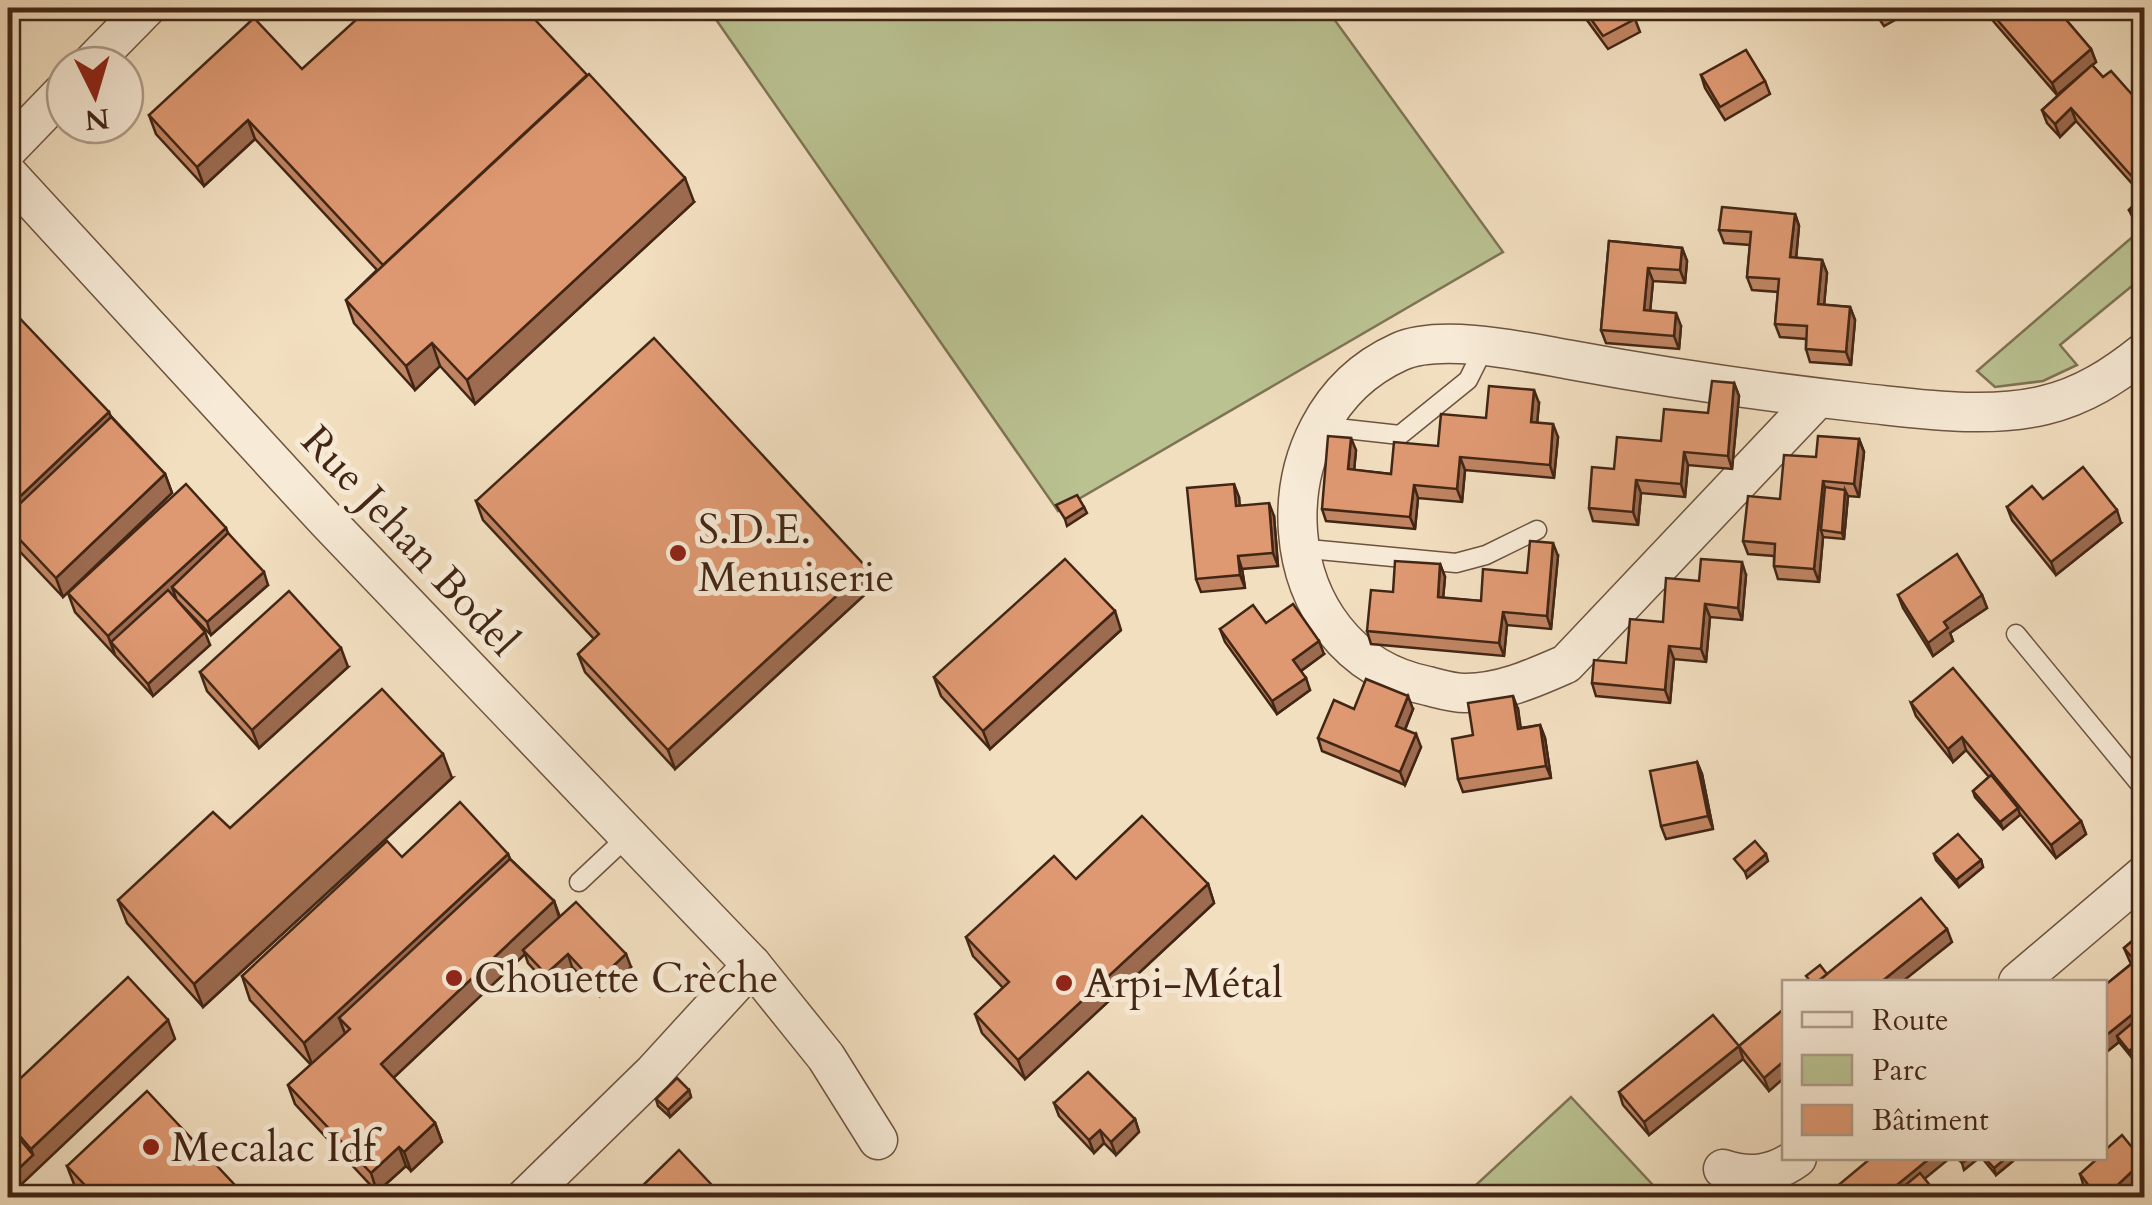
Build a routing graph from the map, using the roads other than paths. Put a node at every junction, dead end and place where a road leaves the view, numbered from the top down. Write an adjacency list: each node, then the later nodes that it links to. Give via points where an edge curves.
1 (146, 8): 2 (street)
2 (110, 45)
3 (45, 111): 4 (street)
4 (8, 149)
5 (8, 174): 14 (street, Rue Jehan Bodel)
6 (1484, 348): 8 (street); 9 (street, via 1402,350 1351,384); 9 (lane, via 1468,380 1400,435)
7 (2144, 352): 8 (street, via 2111,378 2043,406 1924,409)
8 (1818, 398): 11 (street, via 1566,664 1520,684 1464,694 1404,682 1368,664 1335,634)
9 (1318, 426): 11 (street, via 1301,475)
10 (1537, 530): 11 (lane, via 1456,563)
11 (1298, 548)
12 (2016, 634): 13 (lane)
13 (2144, 789)
14 (627, 837): 16 (lane); 17 (street, Rue Jehan Bodel)
15 (2144, 875): 18 (street)
16 (580, 882)
17 (752, 965): 19 (street, Rue Jehan Bodel, via 826,1057); 22 (street)
18 (2020, 980)
19 (878, 1140)
20 (1794, 1160): 21 (street, via 1747,1177)
21 (1724, 1170)
22 (525, 1198)

